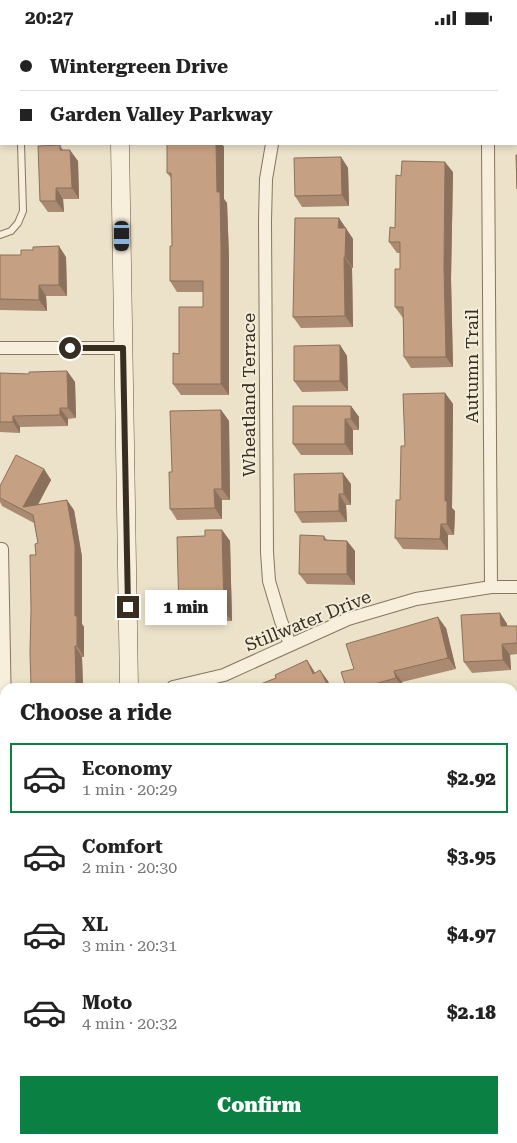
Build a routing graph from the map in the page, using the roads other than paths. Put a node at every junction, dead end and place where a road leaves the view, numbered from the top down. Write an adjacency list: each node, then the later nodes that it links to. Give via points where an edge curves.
1 (21, 145): 5 (lane, via 23,211 11,231)
2 (120, 145): 7 (street)
3 (272, 145): 11 (street, Wheatland Terrace, via 266,179 265,221 267,552 269,581)
4 (488, 145): 9 (street, Autumn Trail)
5 (0, 235)
6 (0, 348): 7 (street)
7 (123, 348): 13 (street)
8 (1, 549): 12 (street)
9 (491, 587): 10 (street, Stillwater Drive); 11 (street, Stillwater Drive, via 416,599 348,619)
10 (517, 587)
11 (290, 644): 14 (street, Stillwater Drive, via 224,675)
12 (4, 683)
13 (129, 683)
14 (190, 683)

